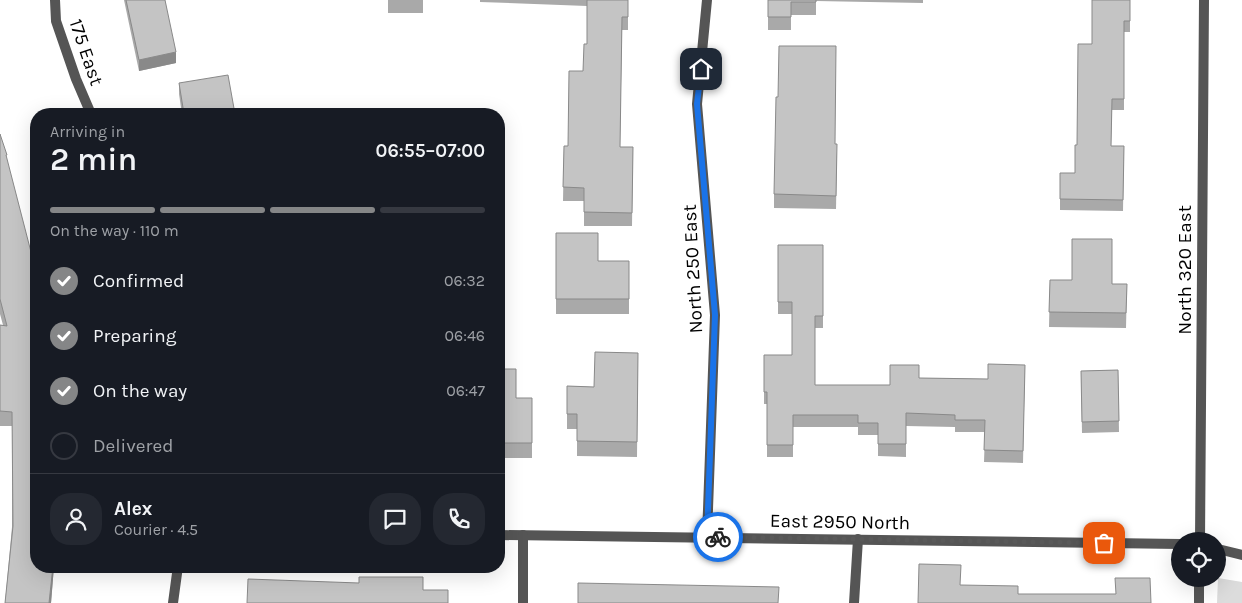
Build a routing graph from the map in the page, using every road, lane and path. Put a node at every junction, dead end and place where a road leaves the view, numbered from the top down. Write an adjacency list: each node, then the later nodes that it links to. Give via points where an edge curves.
1 (55, 0): 4 (street, 175 East, via 56,21)
2 (707, 0): 8 (street, North 250 East, via 697,104 715,315)
3 (1204, 0): 5 (street, North 320 East)
4 (88, 108)
5 (1200, 532)
6 (505, 535): 7 (street, East 2950 North)
7 (523, 535): 8 (street, East 2950 North); 16 (street)
8 (707, 537): 9 (street, East 2950 North)
9 (858, 539): 10 (street, East 2950 North); 17 (street)
10 (1171, 544)
11 (1226, 551): 12 (street)
12 (1242, 555)
13 (177, 573): 15 (street)
14 (1199, 587): 18 (street)
15 (173, 603)
16 (523, 603)
17 (854, 603)
18 (1199, 603)

